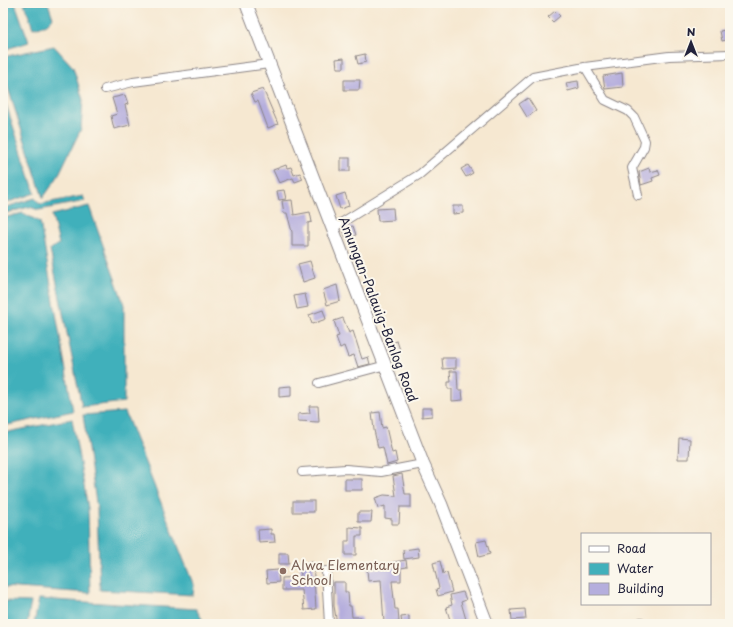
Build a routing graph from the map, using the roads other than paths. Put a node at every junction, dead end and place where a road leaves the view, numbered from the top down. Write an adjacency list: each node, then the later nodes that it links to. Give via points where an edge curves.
1 (246, 3): 3 (main road, Amungan-Palauig-Banlog Road)
2 (730, 54): 4 (street, via 669,56)
3 (269, 64): 5 (street, via 133,82); 7 (main road, Amungan-Palauig-Banlog Road)
4 (585, 67): 6 (street, via 605,100 628,111 634,117 645,141 632,168); 7 (street, via 533,77 420,174)
5 (105, 89)
6 (638, 194)
7 (333, 228): 8 (main road, Amungan-Palauig-Banlog Road)
8 (386, 365): 9 (street); 10 (main road, Amungan-Palauig-Banlog Road)
9 (319, 383)
10 (423, 464): 11 (street, via 381,472); 14 (main road, Amungan-Palauig-Banlog Road)
11 (302, 472)
12 (326, 571): 13 (street)
13 (329, 624)
14 (487, 624)

